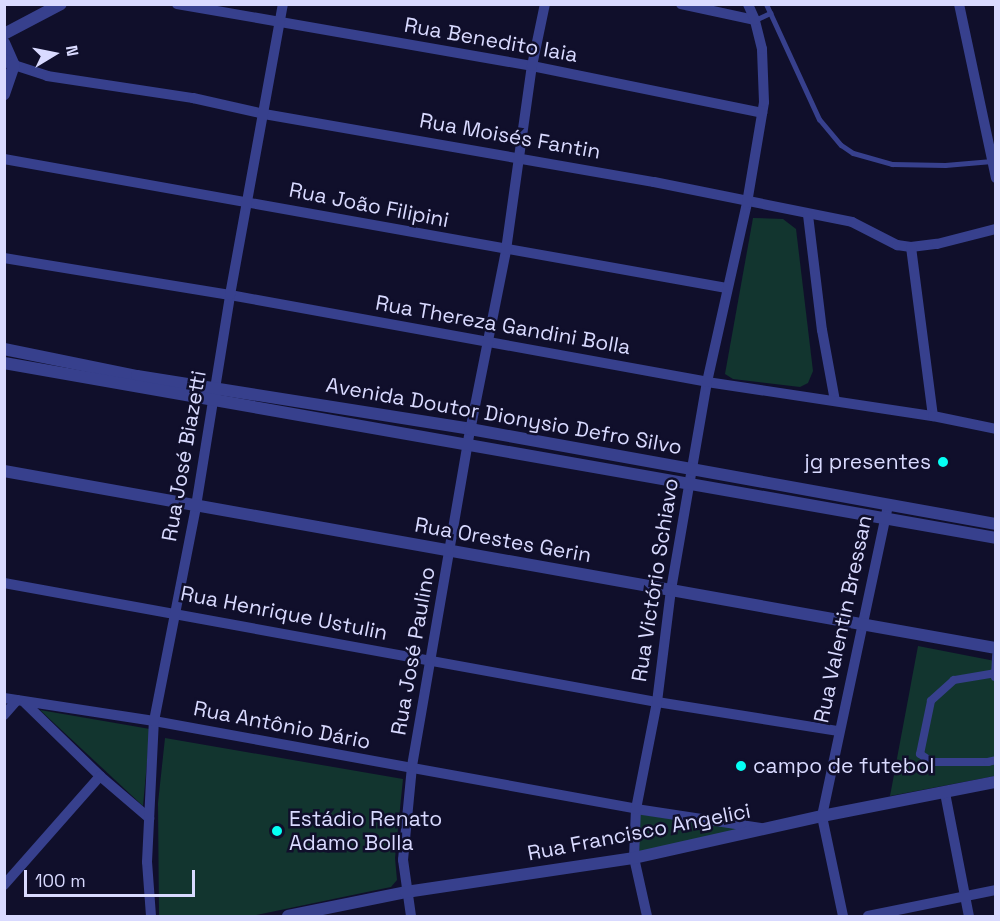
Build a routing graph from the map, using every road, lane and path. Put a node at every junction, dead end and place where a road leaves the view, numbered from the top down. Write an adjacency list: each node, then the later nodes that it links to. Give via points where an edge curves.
1 (61, 4): 12 (street)
2 (177, 4): 11 (street, Rua Benedito Iaia)
3 (283, 4): 11 (street, Rua José Biazetti)
4 (545, 4): 15 (street, Rua José Paulino)
5 (681, 4): 10 (street)
6 (747, 4): 10 (street, Rua Victório Schiavo)
7 (766, 4): 9 (lane)
8 (958, 4): 21 (street)
9 (770, 13): 10 (lane); 21 (lane, via 819,119 841,145 892,164 945,165)
10 (755, 20): 17 (street, Rua Victório Schiavo, via 765,78)
11 (278, 22): 15 (street, Rua Benedito Iaia); 18 (street, Rua José Biazetti)
12 (4, 34)
13 (4, 43): 14 (street)
14 (9, 62): 16 (street); 18 (street, Rua Moisés Fantin, via 47,76 192,98)
15 (532, 66): 17 (street, Rua Benedito Iaia); 19 (street, Rua José Paulino)
16 (4, 94)
17 (762, 113): 24 (street, Rua Victório Schiavo)
18 (264, 114): 19 (street, Rua Moisés Fantin); 23 (street, Rua José Biazetti)
19 (519, 157): 24 (street, Rua Moisés Fantin); 28 (street, Rua José Paulino)
20 (4, 159): 23 (street, Rua João Filipini)
21 (994, 160): 22 (street)
22 (996, 178)
23 (247, 202): 28 (street, Rua João Filipini); 31 (street, Rua José Biazetti)
24 (747, 203): 25 (street, Rua Moisés Fantin); 30 (street, Rua Victório Schiavo)
25 (808, 215): 27 (street, Rua Moisés Fantin, via 852,222 897,245); 37 (street)
26 (996, 229): 27 (street)
27 (910, 247): 38 (street)
28 (506, 250): 30 (street, Rua João Filipini); 32 (street, Rua José Paulino)
29 (4, 258): 31 (street, Rua Thereza Gandini Bolla)
30 (727, 288): 35 (street, Rua Victório Schiavo)
31 (230, 295): 32 (street, Rua Thereza Gandini Bolla); 36 (street, Rua José Biazetti)
32 (488, 342): 35 (street, Rua Thereza Gandini Bolla); 39 (street, Rua José Paulino)
33 (4, 349): 36 (street, Avenida Doutor Dionysio Defro Silvo)
34 (4, 363): 36 (street, Avenida Doutor Dionysio Defro Silvo)
35 (707, 382): 37 (street, Rua Thereza Gandini Bolla); 42 (street, Rua Victório Schiavo)
36 (214, 396): 39 (street, Avenida Doutor Dionysio Defro Silvo); 41 (street, Avenida Doutor Dionysio Defro Silvo); 45 (street, Rua José Biazetti)
37 (835, 401): 38 (street, Rua Thereza Gandini Bolla)
38 (933, 416): 40 (street, Rua Thereza Gandini Bolla)
39 (470, 429): 41 (street, Rua José Paulino); 42 (street, Avenida Doutor Dionysio Defro Silvo)
40 (996, 429)
41 (467, 446): 44 (street, Avenida Doutor Dionysio Defro Silvo); 50 (street, Rua José Paulino)
42 (692, 468): 44 (street, Rua Victório Schiavo); 46 (street, Avenida Doutor Dionysio Defro Silvo)
43 (4, 471): 45 (street, Rua Orestes Gerin)
44 (689, 482): 47 (street, Avenida Doutor Dionysio Defro Silvo); 52 (street, Rua Victório Schiavo)
45 (196, 506): 50 (street, Rua Orestes Gerin); 53 (street, Rua José Biazetti)
46 (888, 506): 47 (street, Rua Valentin Bressan); 48 (street, Avenida Doutor Dionysio Defro Silvo)
47 (886, 520): 49 (street, Avenida Doutor Dionysio Defro Silvo); 54 (street, Rua Valentin Bressan)
48 (996, 524)
49 (996, 538)
50 (451, 551): 52 (street, Rua Orestes Gerin); 57 (street, Rua José Paulino)
51 (4, 583): 53 (street, Rua Henrique Ustulin)
52 (671, 590): 54 (street, Rua Orestes Gerin); 61 (street, Rua Victório Schiavo)
53 (176, 612): 57 (street, Rua Henrique Ustulin); 63 (street, Rua José Biazetti)
54 (864, 624): 55 (street, Rua Orestes Gerin); 64 (street, Rua Valentin Bressan)
55 (996, 648)
56 (996, 655): 58 (street)
57 (430, 660): 61 (street, Rua Henrique Ustulin); 66 (street, Rua José Paulino)
58 (995, 674): 65 (street, via 954,680 931,701 920,754 932,762)
59 (4, 698): 60 (street, Rua Antônio Dário)
60 (21, 701): 62 (street); 63 (street, Rua Antônio Dário); 67 (street)
61 (657, 702): 64 (street, Rua Henrique Ustulin); 70 (street, Rua Victório Schiavo)
62 (4, 715)
63 (154, 720): 66 (street, Rua Antônio Dário, via 370,762); 72 (street, Rua José Biazetti)
64 (839, 731): 71 (street, Rua Valentin Bressan)
65 (996, 760)
66 (412, 766): 70 (street, Rua Antônio Dário); 77 (street, Rua José Paulino, via 403,860)
67 (100, 776): 72 (street); 75 (street)
68 (996, 782): 69 (street, Rua Francisco Angelici)
69 (945, 793): 71 (street, Rua Francisco Angelici); 78 (street)
70 (636, 809): 73 (street, Rua Antônio Dário); 74 (street, Rua Victório Schiavo)
71 (822, 816): 73 (street, Rua Francisco Angelici); 83 (street, Rua Valentin Bressan)
72 (149, 818): 79 (street, Rua José Biazetti)
73 (764, 828): 74 (street, Rua Francisco Angelici)
74 (634, 858): 77 (street, Rua Francisco Angelici); 82 (street, Rua Victório Schiavo)
75 (4, 885)
76 (996, 890): 78 (street)
77 (406, 892): 80 (street, Rua Francisco Angelici); 81 (street, Rua José Paulino)
78 (964, 896): 84 (street); 85 (street)
79 (151, 916)
80 (288, 916)
81 (411, 916)
82 (647, 916)
83 (843, 916)
84 (868, 916)
85 (969, 916)

